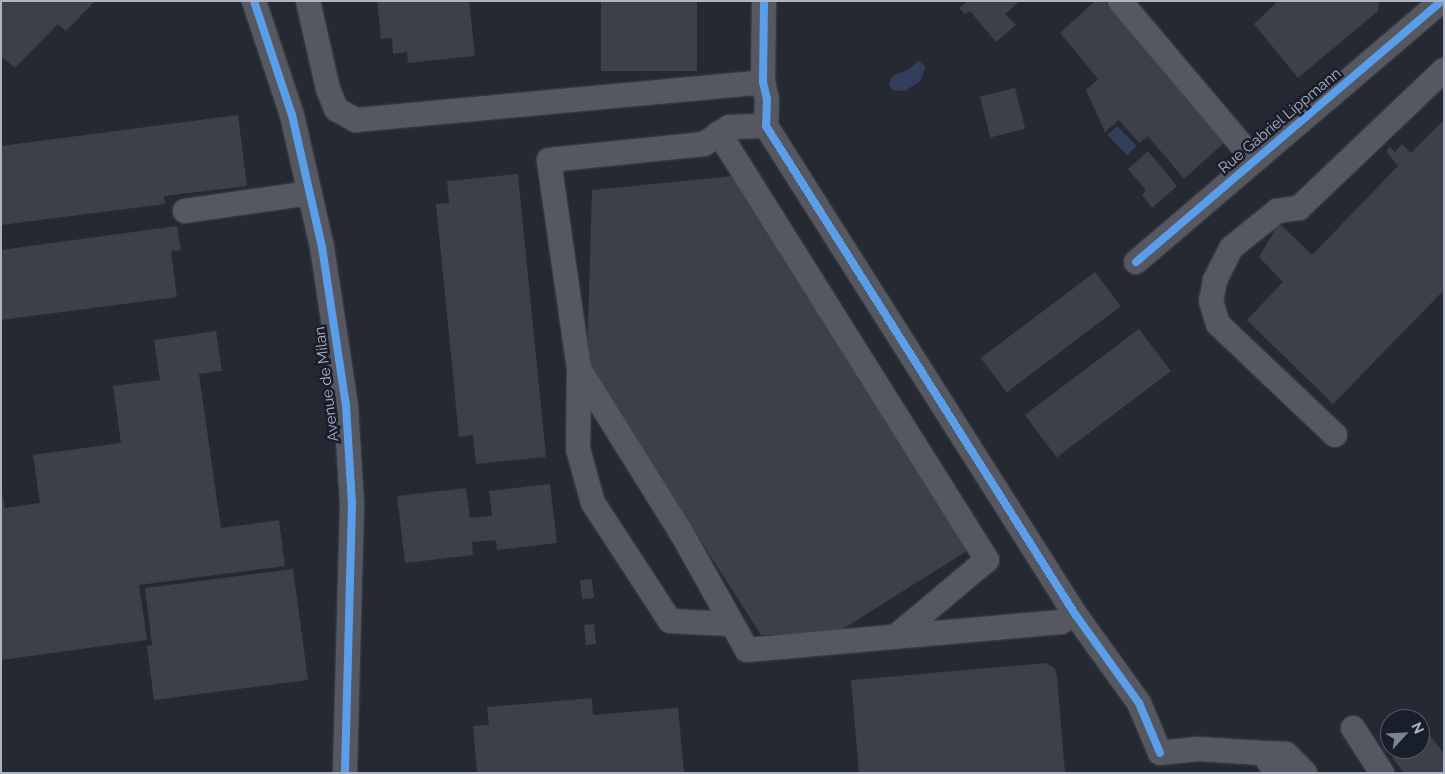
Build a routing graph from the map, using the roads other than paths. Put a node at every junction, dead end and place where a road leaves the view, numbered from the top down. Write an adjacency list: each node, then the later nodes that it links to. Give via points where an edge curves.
1 (254, 1): 11 (street, Avenue de Milan, via 292,115)
2 (308, 1): 7 (street, via 336,109 356,120)
3 (764, 1): 7 (street)
4 (1120, 1): 10 (street)
5 (1442, 1): 10 (street, Rue Gabriel Lippmann)
6 (1444, 70): 15 (street, via 1299,208 1277,211 1231,248 1215,280 1210,301 1218,324)
7 (763, 82): 8 (street, via 767,100)
8 (766, 126): 9 (street, via 729,126); 16 (street)
9 (720, 133): 14 (street, via 704,144 549,160); 18 (street, via 987,560)
10 (1255, 161): 13 (street, Rue Gabriel Lippmann)
11 (310, 193): 12 (street); 22 (street, Avenue de Milan, via 322,247 346,406 352,503)
12 (185, 211)
13 (1136, 262)
14 (579, 369): 17 (street, via 680,532); 17 (street, via 578,449 593,503 670,621)
15 (1335, 435)
16 (1076, 614): 18 (street, via 1061,622); 21 (street, via 1105,683); 21 (street, via 1126,657 1151,692 1161,721)
17 (731, 624): 18 (street, via 747,650)
18 (895, 637)
19 (1352, 728): 25 (street)
20 (1263, 753): 21 (street, via 1198,749); 23 (street); 24 (street, via 1286,754)
21 (1161, 763)
22 (345, 773)
23 (1276, 773)
24 (1305, 773)
25 (1382, 773)

